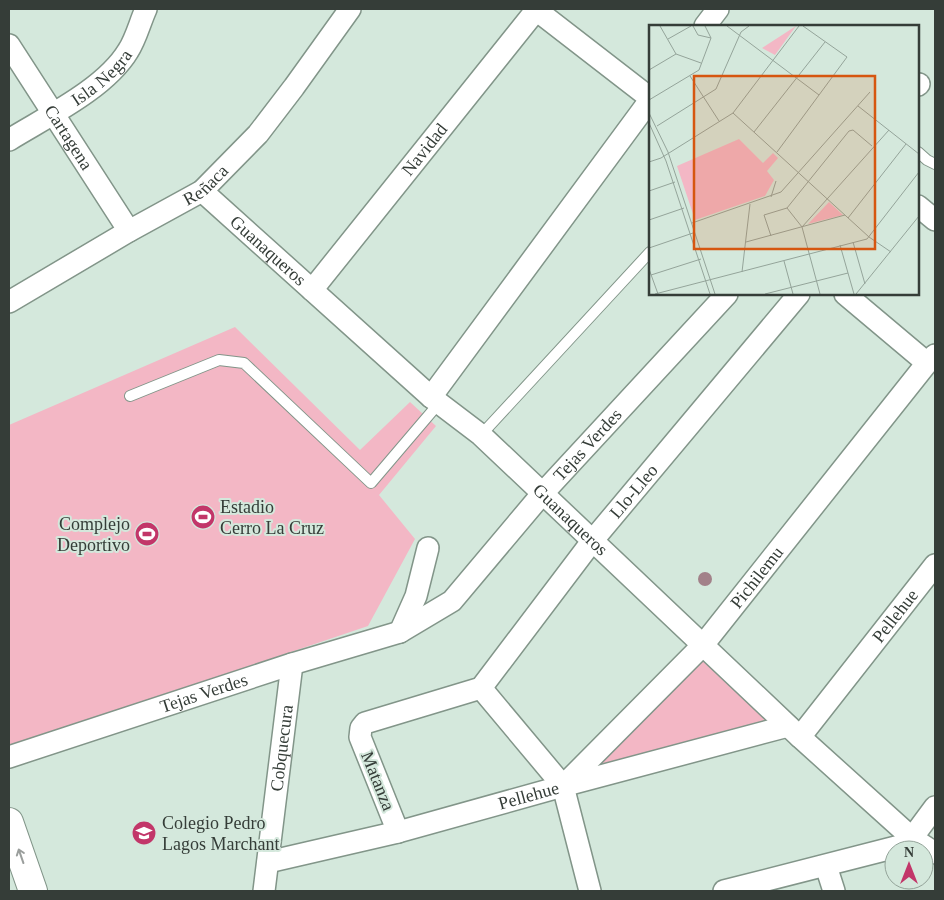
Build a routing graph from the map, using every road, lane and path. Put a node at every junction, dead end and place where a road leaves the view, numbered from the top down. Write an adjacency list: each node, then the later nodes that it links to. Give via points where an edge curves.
1 (146, 9): 9 (street, Isla Negra, via 129,51 116,67 100,83)
2 (350, 9): 13 (street, Reñaca, via 258,134)
3 (536, 9): 7 (street); 18 (street, Navidad)
4 (718, 9): 5 (street)
5 (706, 25)
6 (9, 45): 9 (street, Cartagena)
7 (649, 98)
8 (649, 100): 25 (street)
9 (53, 113): 10 (street, Isla Negra); 16 (street, Cartagena)
10 (9, 140)
11 (919, 153): 12 (lane)
12 (935, 164)
13 (202, 191): 16 (street, Reñaca); 18 (street, Guanaqueros)
14 (919, 207): 15 (street)
15 (935, 220)
16 (129, 231): 22 (street, Reñaca)
17 (649, 253): 26 (lane)
18 (312, 290): 25 (street, Guanaqueros)
19 (726, 295): 27 (street, Tejas Verdes)
20 (798, 295): 28 (street, Llo-Lleo)
21 (846, 295): 23 (street)
22 (9, 302)
23 (931, 359): 32 (street, Pichilemu)
24 (130, 396): 25 (lane, via 219,360 244,363 371,483)
25 (436, 399): 26 (street, Guanaqueros)
26 (480, 435): 27 (street, Guanaqueros)
27 (542, 494): 28 (street, Guanaqueros); 31 (street, Tejas Verdes, via 452,601)
28 (593, 540): 32 (street, Guanaqueros); 34 (street, Llo-Lleo)
29 (428, 548): 31 (street, via 416,596)
30 (935, 565): 35 (street, Pellehue)
31 (400, 632): 33 (street, Tejas Verdes)
32 (703, 645): 35 (street, Guanaqueros); 37 (street, Pichilemu)
33 (292, 664): 36 (street, Tejas Verdes); 43 (street, Cobquecura)
34 (481, 688): 37 (street); 40 (street, Matanza, via 364,722 360,737)
35 (794, 732): 37 (street, Pellehue); 41 (street, Guanaqueros)
36 (9, 757)
37 (563, 786): 40 (street, Pellehue); 48 (street)
38 (935, 807): 41 (street)
39 (9, 822): 46 (main road, one-way to 39)
40 (398, 832): 43 (street, Pellehue)
41 (912, 838): 42 (street, Guanaqueros); 44 (street, via 900,846)
42 (935, 853)
43 (268, 862): 47 (street, Cobquecura)
44 (826, 866): 45 (street); 50 (street)
45 (762, 886): 49 (street)
46 (33, 891)
47 (264, 891)
48 (590, 891)
49 (724, 891)
50 (834, 891)

